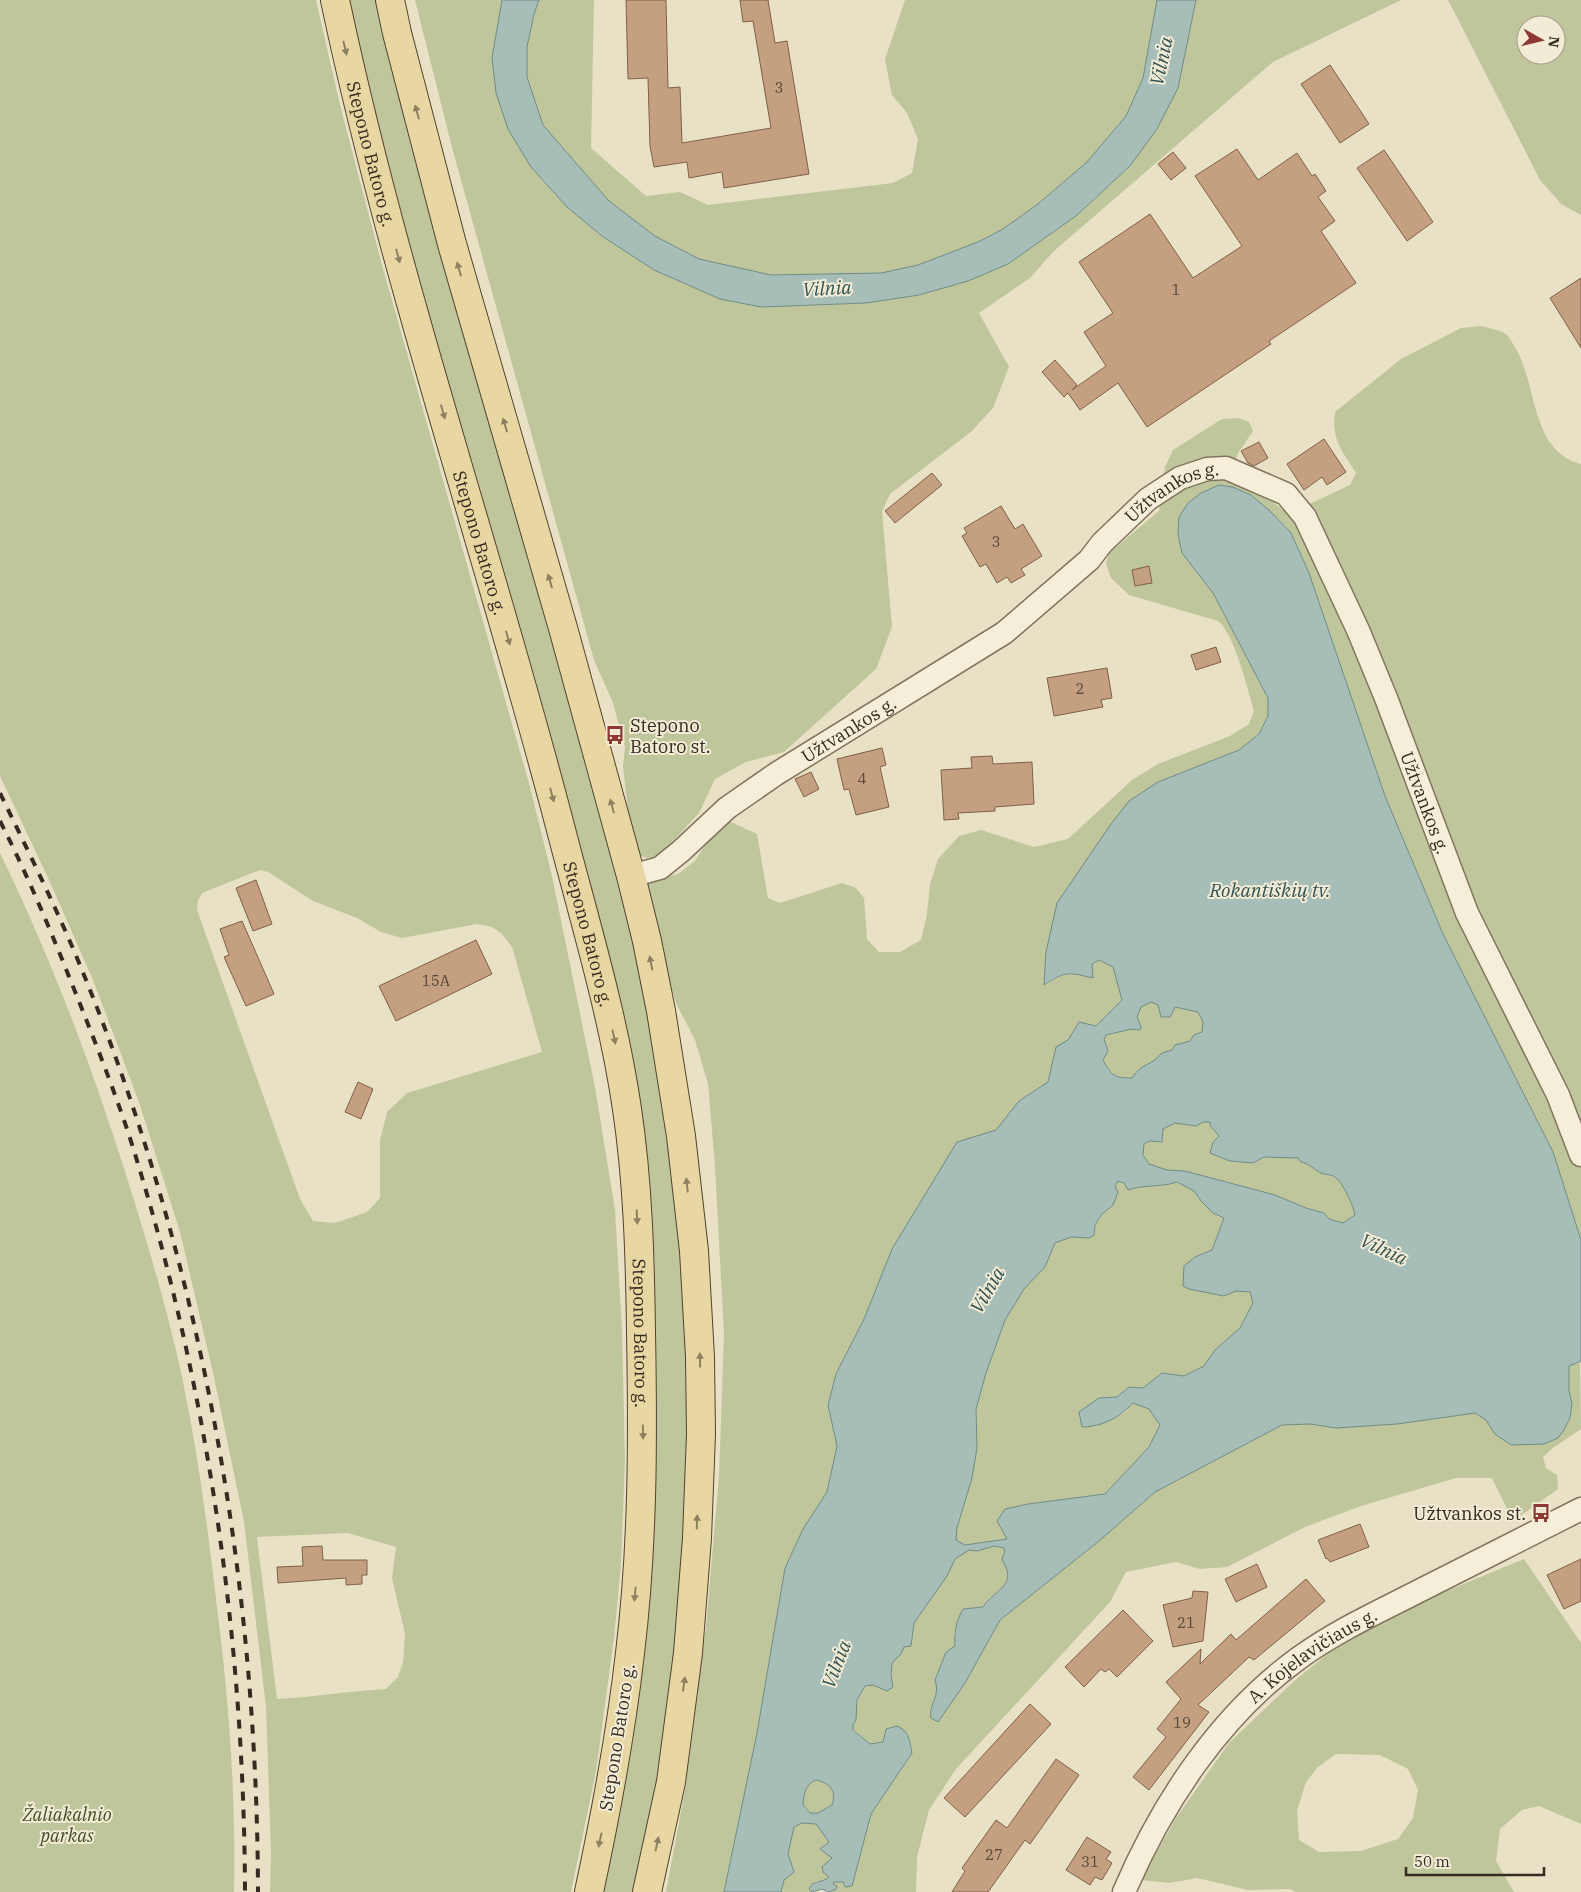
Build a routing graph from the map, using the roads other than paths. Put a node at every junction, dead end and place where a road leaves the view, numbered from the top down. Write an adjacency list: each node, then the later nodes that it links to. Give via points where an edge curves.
1 (335, 0): 6 (main road, Stepono Batoro g., one-way to 6, via 399,260 540,748 608,1011 626,1106 639,1253 643,1439 640,1539 621,1723)
2 (390, 0): 3 (main road, one-way to 2, via 452,244)
3 (631, 876): 4 (street, Užtvankos g., via 660,868 727,808 776,774 1004,633 1089,560 1102,543 1148,500 1180,478 1207,469 1226,468 1286,494 1304,517 1358,630 1467,912 1558,1096); 7 (main road, one-way to 3, via 671,1782 688,1653 697,1538 700,1357 694,1251 681,1136 661,1011)
4 (1581, 1155)
5 (1581, 1509): 8 (street, A. Kojelavičiaus g., via 1342,1630 1267,1684 1210,1745 1186,1778 1164,1811)
6 (589, 1892)
7 (647, 1892)
8 (1124, 1892)

